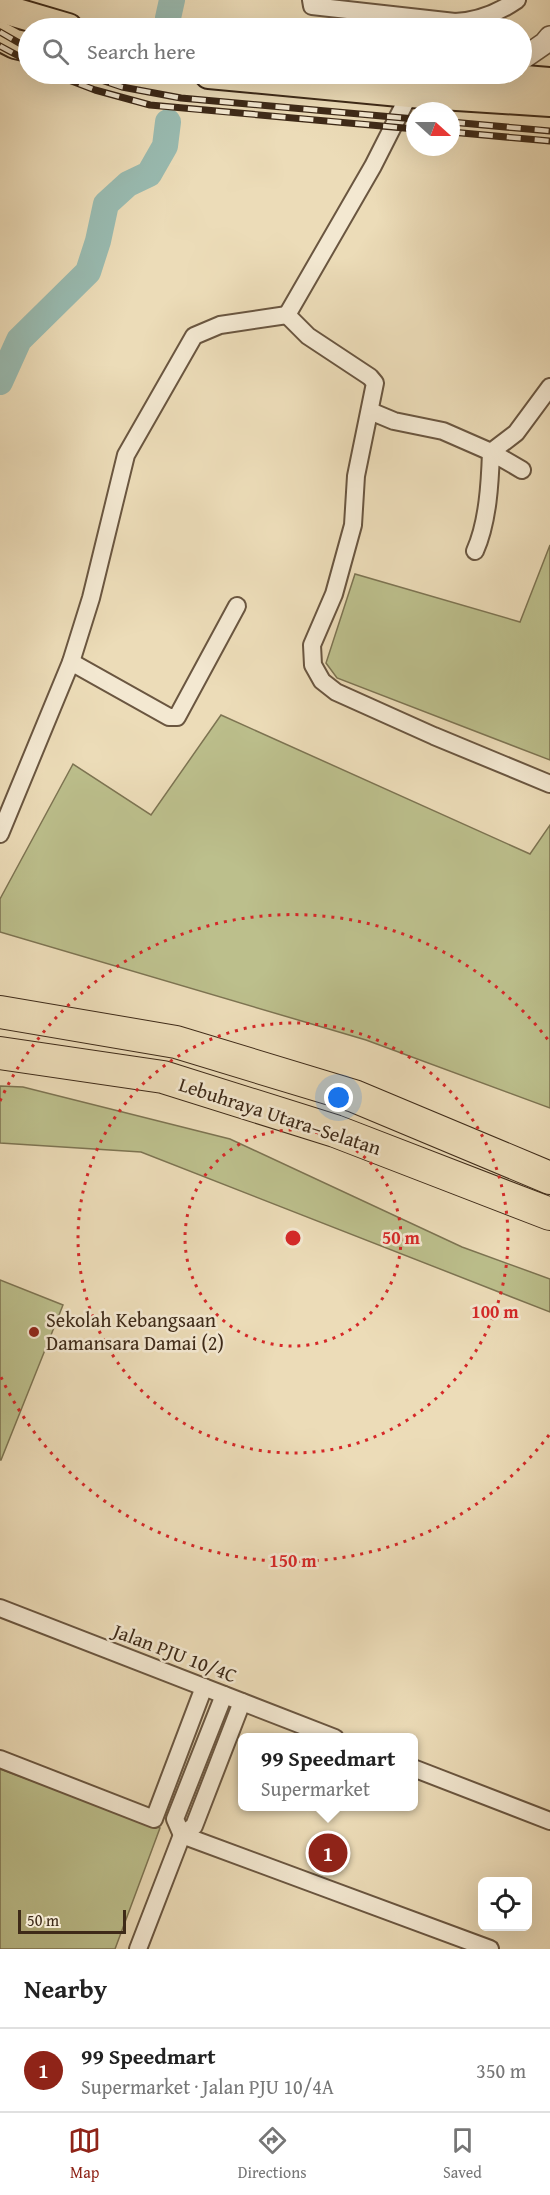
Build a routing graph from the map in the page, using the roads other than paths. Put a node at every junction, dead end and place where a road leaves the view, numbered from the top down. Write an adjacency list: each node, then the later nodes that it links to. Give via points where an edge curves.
1 (311, 0): 5 (street, via 312,6)
2 (517, 0): 6 (street)
3 (0, 8): 4 (highway)
4 (34, 18)
5 (419, 18)
6 (478, 18)
7 (0, 36): 9 (highway)
8 (550, 37): 10 (street)
9 (18, 45)
10 (532, 52)
11 (532, 80): 12 (highway)
12 (550, 82)
13 (315, 84): 14 (highway)
14 (410, 93): 15 (highway); 16 (street, via 373,166)
15 (550, 102)
16 (287, 315): 18 (street, via 308,336 373,380); 23 (street, via 220,325 194,336 126,455)
17 (550, 387): 19 (street, via 516,433)
18 (370, 411): 19 (street, via 394,421 443,431); 24 (street, via 356,476 353,525 334,594 312,645 313,665 322,681 336,692)
19 (490, 452): 20 (street); 21 (street, via 486,506)
20 (522, 470)
21 (475, 550)
22 (237, 606): 23 (street, via 177,717 169,717)
23 (71, 662): 25 (street)
24 (550, 784)
25 (0, 834)
26 (0, 1012): 28 (highway, Lebuhraya Utara–Selatan, via 176,1042 354,1096)
27 (0, 1053): 29 (highway, Lebuhraya Utara–Selatan, via 163,1077 335,1131)
28 (550, 1178)
29 (550, 1214)
30 (0, 1608): 31 (street, Jalan PJU 10/4C)
31 (204, 1687): 32 (street, Jalan PJU 10/4C); 35 (street, via 154,1819)
32 (224, 1695): 33 (street, Jalan PJU 10/4C); 38 (street, via 175,1819)
33 (242, 1702): 34 (street, Jalan PJU 10/4C); 38 (street, via 194,1826)
34 (324, 1733)
35 (0, 1759)
36 (418, 1770): 37 (street)
37 (550, 1821)
38 (182, 1835): 39 (street); 40 (street)
39 (138, 1949)
40 (490, 1949)

